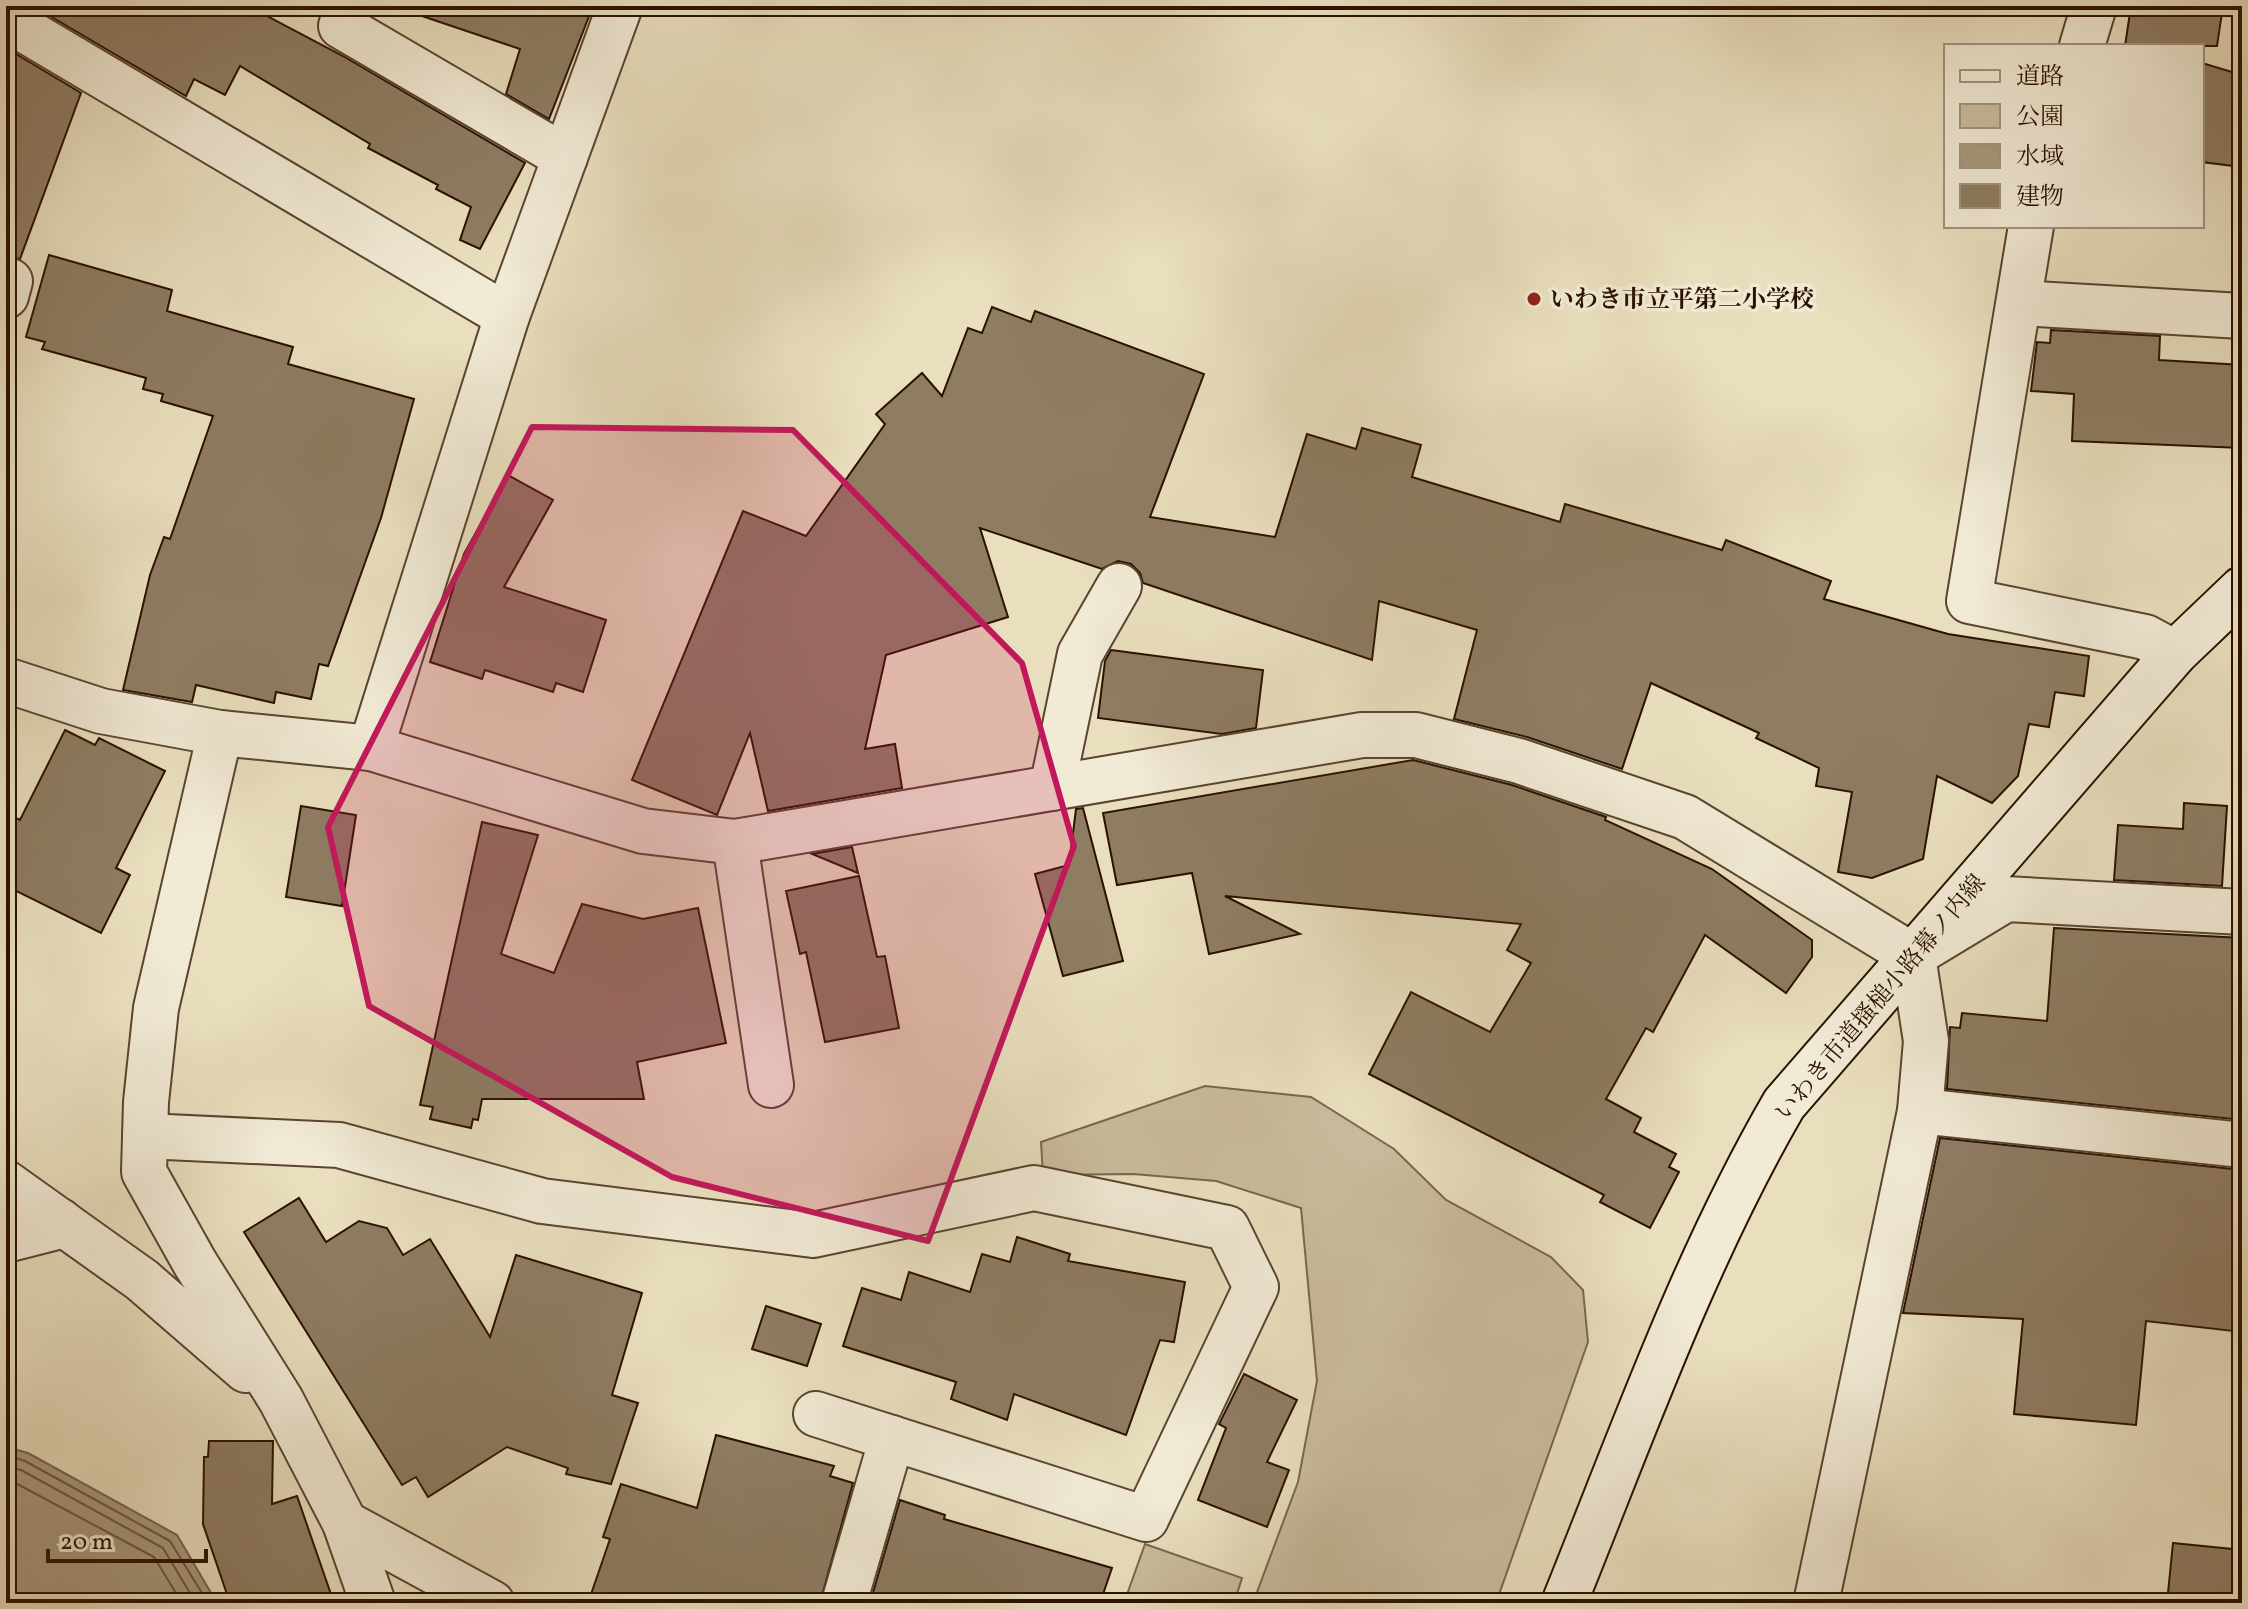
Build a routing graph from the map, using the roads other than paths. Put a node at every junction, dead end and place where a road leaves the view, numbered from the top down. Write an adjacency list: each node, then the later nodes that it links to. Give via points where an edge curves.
1 (348, 6): 6 (street, via 341,26)
2 (620, 6): 6 (street)
3 (2094, 6): 5 (street)
4 (6, 19): 9 (street)
5 (2083, 44)
6 (565, 157): 9 (street)
7 (2031, 228): 8 (street)
8 (2019, 303): 10 (street); 13 (street, via 1969,601 2145,637)
9 (507, 316): 16 (street)
10 (2242, 316)
11 (1119, 586): 17 (street, via 1080,654)
12 (2242, 589): 13 (street, いわき市道搔槌小路幕ノ内線)
13 (2175, 653): 20 (street, いわき市道搔槌小路幕ノ内線)
14 (6, 680): 15 (street, via 101,711)
15 (220, 733): 16 (street); 23 (street, via 156,1008)
16 (371, 748): 18 (street, via 643,831)
17 (1052, 788): 18 (street); 20 (street, via 1362,735 1416,735 1519,761 1685,817)
18 (735, 842): 21 (street)
19 (2242, 912): 20 (street, via 2006,899)
20 (1913, 956): 22 (street, via 1926,1041); 35 (street, いわき市道搔槌小路幕ノ内線, via 1784,1104 1746,1169)
21 (771, 1085)
22 (1920, 1111): 24 (street); 36 (street)
23 (145, 1136): 28 (street, via 144,1172); 30 (street, via 339,1145 542,1201 813,1235 1034,1188 1227,1228 1256,1287 1146,1519)
24 (2242, 1145)
25 (6, 1183): 26 (street)
26 (60, 1221): 27 (street, via 53,1228); 28 (street, via 142,1280)
27 (6, 1240)
28 (281, 1400): 31 (street)
29 (816, 1414): 30 (street)
30 (892, 1438): 34 (street)
31 (345, 1523): 32 (street); 33 (street)
32 (373, 1603)
33 (492, 1603)
34 (844, 1603)
35 (1564, 1603)
36 (1816, 1603)

